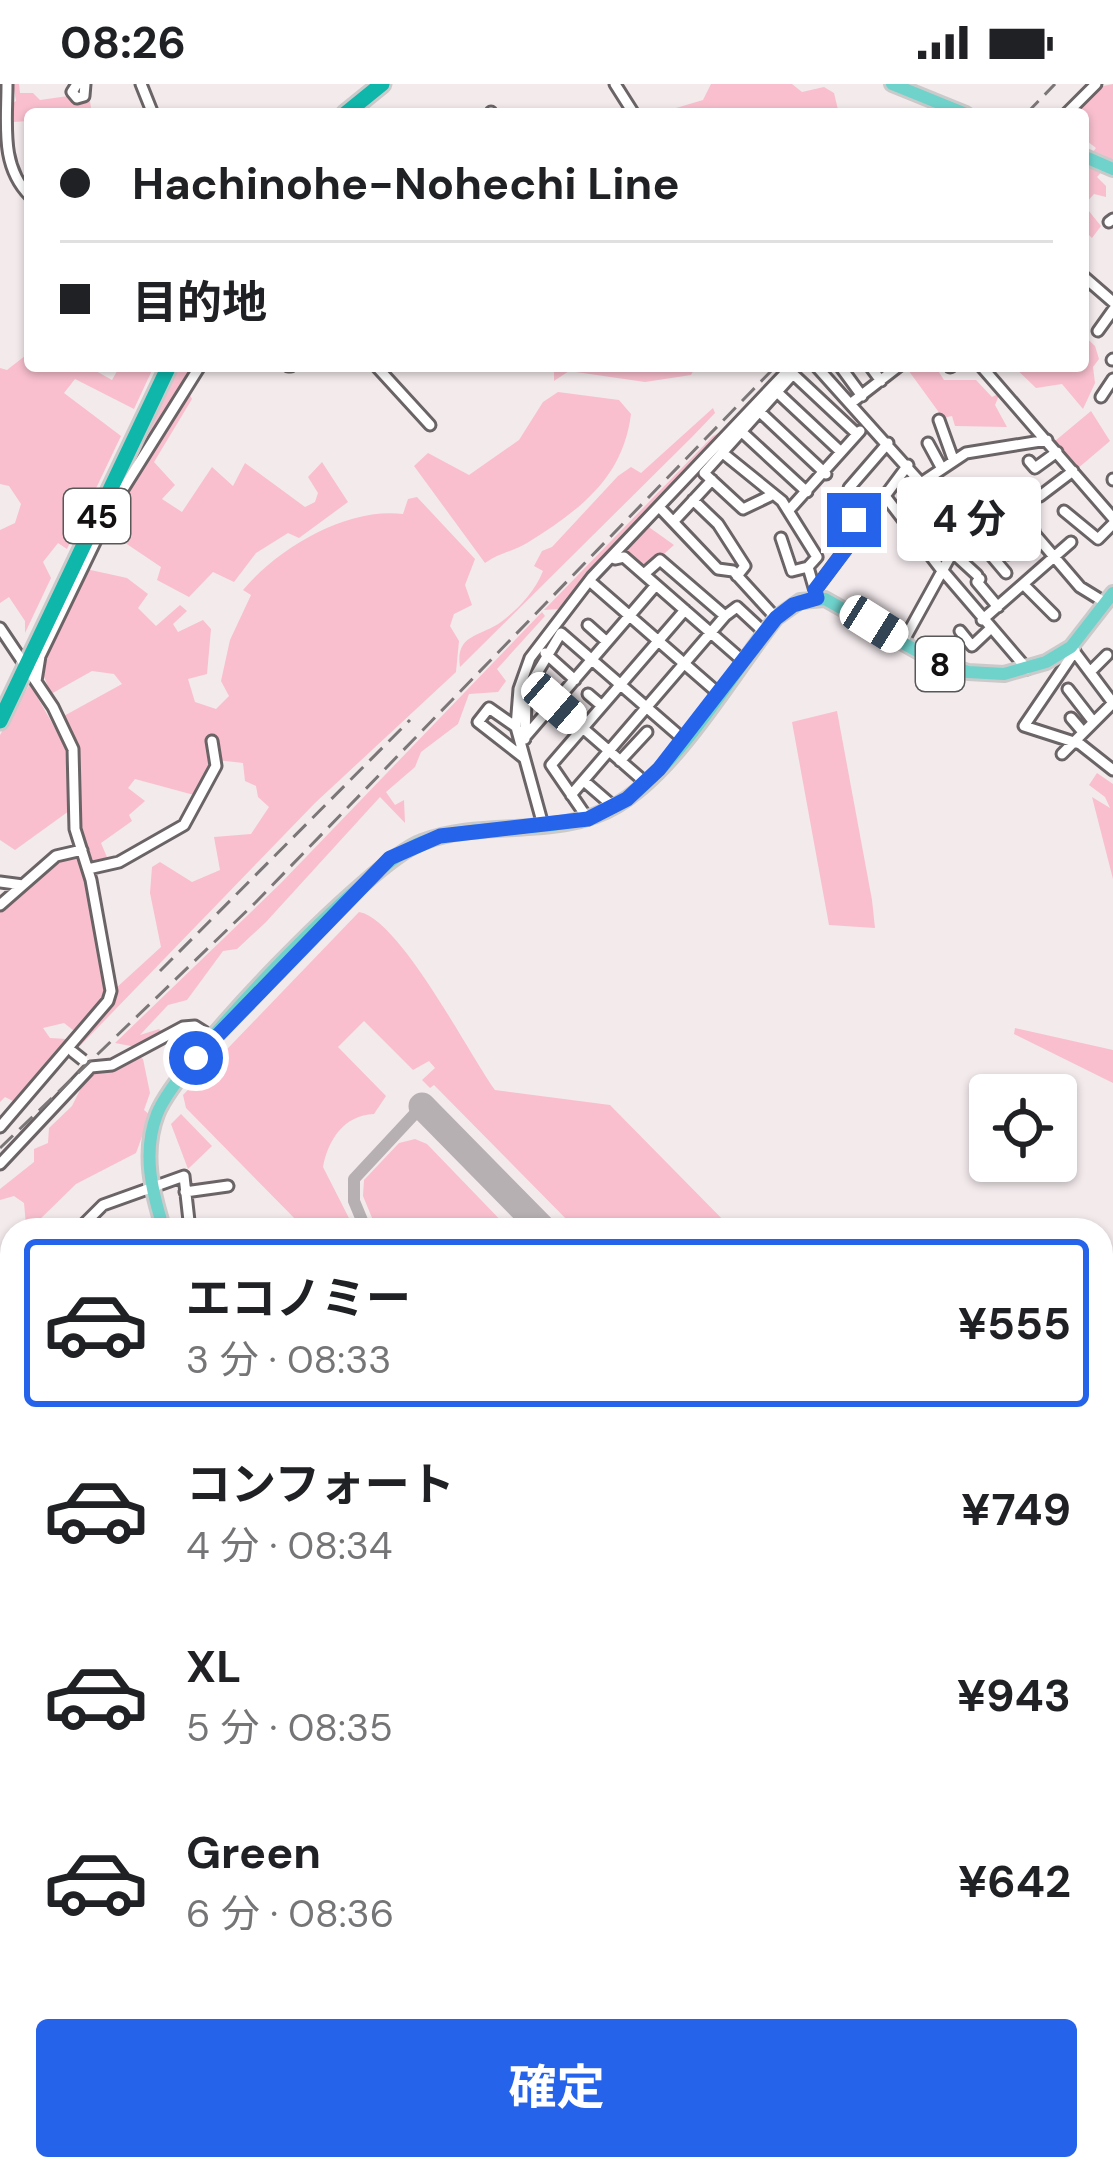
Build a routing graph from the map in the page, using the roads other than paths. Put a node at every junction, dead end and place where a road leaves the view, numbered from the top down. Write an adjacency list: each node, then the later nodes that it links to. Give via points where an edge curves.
1 (8, 84): 12 (street, via 3,147)
2 (373, 84): 7 (highway)
3 (382, 84): 8 (highway)
4 (892, 84): 6 (main road)
5 (1096, 84): 11 (street)
6 (911, 87): 9 (main road); 10 (main road)
7 (347, 108)
8 (349, 108)
9 (954, 108)
10 (966, 108)
11 (1072, 108)
12 (24, 190)
13 (1089, 282): 14 (street)
14 (1113, 306): 15 (street)
15 (1098, 331)
16 (163, 372): 112 (highway, 45)
17 (196, 372): 112 (street, via 112,506)
18 (381, 372): 34 (street)
19 (786, 372): 63 (street)
20 (821, 372): 30 (street)
21 (845, 372): 28 (street)
22 (874, 372): 26 (street)
23 (892, 372): 26 (street)
24 (986, 372): 38 (street)
25 (1113, 379): 29 (street)
26 (881, 381): 28 (street)
27 (778, 393): 31 (street); 36 (street, via 797,375); 41 (street)
28 (862, 395): 30 (street)
29 (1101, 397)
30 (850, 404): 33 (street)
31 (761, 413): 35 (street); 50 (street)
32 (939, 420): 45 (street)
33 (869, 424): 36 (street); 40 (street)
34 (430, 425)
35 (743, 434): 44 (street); 56 (street)
36 (857, 434): 41 (street)
37 (961, 437): 43 (street)
38 (1047, 440): 42 (street); 43 (street)
39 (928, 442): 48 (street)
40 (888, 443): 47 (street); 54 (street)
41 (842, 452): 50 (street)
42 (1057, 452): 46 (street, via 1035,468); 49 (street)
43 (966, 453): 45 (street)
44 (724, 454): 52 (street, via 704,473); 57 (street)
45 (953, 459): 48 (street)
46 (1029, 461)
47 (908, 465): 51 (street); 53 (street)
48 (941, 467): 53 (street)
49 (1073, 471): 58 (street); 62 (street)
50 (826, 473): 56 (street)
51 (899, 478): 60 (street); 76 (street)
52 (712, 480): 57 (street, via 743,509); 59 (street)
53 (921, 483): 55 (street); 76 (street)
54 (849, 488)
55 (975, 491): 66 (street, via 970,497); 67 (street, via 1002,496)
56 (807, 492): 64 (street)
57 (770, 496): 64 (street)
58 (1040, 496)
59 (693, 500): 68 (street); 83 (street, via 745,566)
60 (882, 500): 71 (street); 80 (street)
61 (839, 501): 71 (street)
62 (1099, 502): 69 (street); 70 (street)
63 (660, 508): 68 (street); 88 (street)
64 (789, 510): 79 (street, via 818,557)
65 (1064, 511): 70 (street)
66 (982, 514)
67 (1020, 516): 72 (street); 74 (street)
68 (674, 521): 83 (street, via 718,569)
69 (1113, 521): 70 (street, via 1098,539)
70 (1078, 522)
71 (857, 524): 87 (street)
72 (1034, 530): 77 (street); 78 (street)
73 (781, 538): 79 (street, via 792,571)
74 (979, 541): 76 (street); 81 (street)
75 (1071, 542): 78 (street)
76 (955, 550): 80 (street); 90 (street)
77 (1008, 554)
78 (1055, 556): 86 (street); 89 (street, via 1081,587)
79 (808, 568): 87 (street)
80 (943, 571): 96 (street); 104 (street)
81 (1006, 573)
82 (644, 574): 84 (street, via 620,555); 85 (street); 94 (street, via 660,560)
83 (737, 576): 95 (street)
84 (593, 584): 88 (street); 93 (street)
85 (656, 585): 91 (street); 93 (street)
86 (1024, 585): 90 (street); 92 (street)
87 (816, 594): 95 (main road); 104 (main road, 8)
88 (577, 596): 131 (street, via 530,658)
89 (1110, 601): 106 (main road, 8)
90 (998, 607): 96 (street)
91 (685, 610): 100 (street); 102 (street)
92 (1054, 615)
93 (629, 616): 102 (street); 103 (street)
94 (725, 616): 100 (street); 101 (street, via 737,608)
95 (776, 618): 101 (main road)
96 (986, 624): 105 (street); 114 (street)
97 (588, 625): 103 (street)
98 (0, 628): 112 (street)
99 (960, 632): 105 (street)
100 (711, 633): 110 (street); 111 (street)
101 (765, 633): 110 (main road)
102 (658, 641): 111 (street); 118 (street)
103 (607, 642): 109 (street)
104 (903, 642): 113 (main road, 8)
105 (972, 646): 113 (street)
106 (1073, 649): 114 (main road, 8); 115 (street); 139 (street, via 1024,723)
107 (545, 653): 109 (street, via 561,634); 116 (street); 123 (street, via 531,683)
108 (1107, 655): 115 (street)
109 (592, 660): 116 (street); 118 (street)
110 (743, 661): 119 (main road)
111 (685, 664): 119 (street); 126 (street)
112 (28, 669): 124 (highway, 45); 129 (highway, 45); 154 (street, via 73,748)
113 (955, 669): 114 (main road, 8)
114 (1028, 669)
115 (1092, 670): 117 (street)
116 (575, 680): 123 (street)
117 (1101, 683): 122 (street); 128 (street, via 1072,694)
118 (621, 685): 125 (street); 126 (street)
119 (718, 693): 137 (main road)
120 (588, 694): 125 (street)
121 (526, 698): 136 (street)
122 (1112, 699): 128 (street)
123 (554, 703): 130 (street); 132 (street)
124 (0, 706)
125 (602, 706): 132 (street)
126 (647, 708): 137 (street); 140 (street)
127 (1072, 718): 134 (street)
128 (1092, 720): 134 (street)
129 (0, 721)
130 (534, 726): 135 (street); 136 (street)
131 (516, 727): 143 (street); 143 (street, via 491,708 478,722)
132 (583, 728): 140 (street); 145 (street)
133 (647, 732): 144 (street)
134 (1083, 732): 139 (street)
135 (545, 735)
136 (525, 737): 145 (street, via 536,781)
137 (683, 739): 149 (main road)
138 (212, 741): 155 (street, via 216,766 184,825 119,862)
139 (1072, 742): 141 (street); 142 (street)
140 (609, 752): 144 (street); 148 (street)
141 (1062, 754)
142 (1093, 754): 146 (street); 147 (street)
143 (524, 758): 153 (street)
144 (620, 761): 149 (street)
145 (551, 765): 150 (street)
146 (1083, 767)
147 (1113, 770)
148 (584, 781): 150 (street); 151 (street)
149 (646, 783): 151 (main road)
150 (571, 796): 152 (street)
151 (614, 807): 152 (main road)
152 (588, 819): 153 (main road)
153 (543, 825): 159 (main road, via 440,836 390,858)
154 (82, 850): 155 (street); 157 (street, via 59,854)
155 (88, 869): 160 (street, via 110,996)
156 (0, 882): 157 (street)
157 (23, 885): 158 (street)
158 (0, 905)
159 (214, 1038): 160 (street, via 183,1027 112,1065); 163 (main road, via 155,1119)
160 (79, 1057): 161 (street); 162 (street)
161 (0, 1126)
162 (0, 1164)
163 (151, 1184): 165 (street, via 184,1176); 166 (street); 167 (main road)
164 (228, 1186): 165 (street)
165 (185, 1192): 168 (street)
166 (88, 1218)
167 (161, 1218)
168 (188, 1218)

